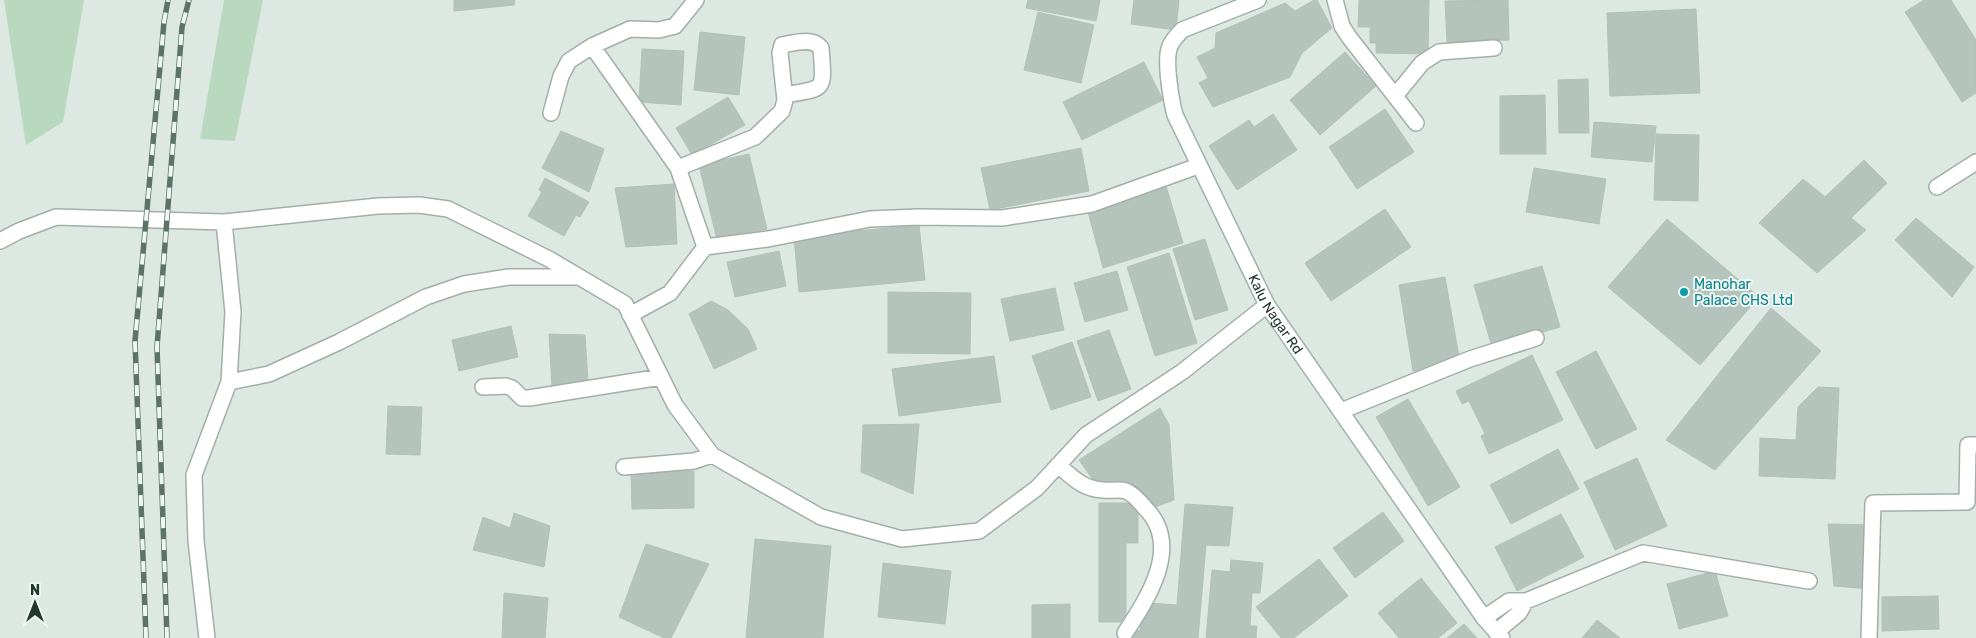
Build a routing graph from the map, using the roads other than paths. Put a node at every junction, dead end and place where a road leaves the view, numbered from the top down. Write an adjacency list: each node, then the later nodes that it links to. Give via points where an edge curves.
1 (696, 0): 4 (street, via 675,26 658,30 630,29)
2 (1258, 0): 11 (street, Kalu Nagar Rd, via 1182,30 1168,50 1170,95 1175,115)
3 (1335, 0): 7 (street, via 1342,26)
4 (592, 46): 8 (street, via 569,61 561,76); 12 (street)
5 (1494, 48): 7 (street, via 1439,52 1422,63)
6 (785, 95): 12 (street, via 782,112 755,138)
7 (1395, 96): 9 (street)
8 (551, 113)
9 (1416, 123)
10 (1976, 162): 13 (street)
11 (1198, 166): 16 (street, via 1092,204 1002,218 870,219 768,239); 18 (street, Kalu Nagar Rd)
12 (678, 168): 16 (street)
13 (1937, 187)
14 (224, 222): 15 (street, via 56,217); 17 (street, via 378,206 419,205 448,209); 22 (street, via 234,312)
15 (0, 241)
16 (704, 247): 19 (street, via 670,293)
17 (580, 277): 19 (street, via 625,304); 22 (street, via 509,277 464,284 426,296 269,374)
18 (1267, 305): 24 (street, Kalu Nagar Rd); 27 (street, via 1182,372 1086,435)
19 (630, 315): 21 (street)
20 (1536, 338): 24 (street, via 1470,359)
21 (661, 378): 23 (street, via 529,398 522,398 506,386); 26 (street, via 675,405)
22 (229, 382): 34 (street, via 194,475 196,541)
23 (483, 387)
24 (1341, 411): 31 (street, Kalu Nagar Rd)
25 (1976, 445): 35 (street, via 1968,445 1967,502 1873,503)
26 (712, 455): 27 (street, via 821,517 902,539 979,531 1037,488); 28 (street, via 694,461)
27 (1058, 465): 32 (street, via 1084,487 1126,491 1134,496 1152,515 1160,530 1157,577 1147,600)
28 (624, 467)
29 (1808, 581): 30 (street, via 1643,553)
30 (1526, 601): 31 (street, via 1509,601); 33 (street)
31 (1484, 618): 33 (street, Kalu Nagar Rd)
32 (1125, 632)
33 (1499, 635)
34 (207, 638)
35 (1869, 638)

